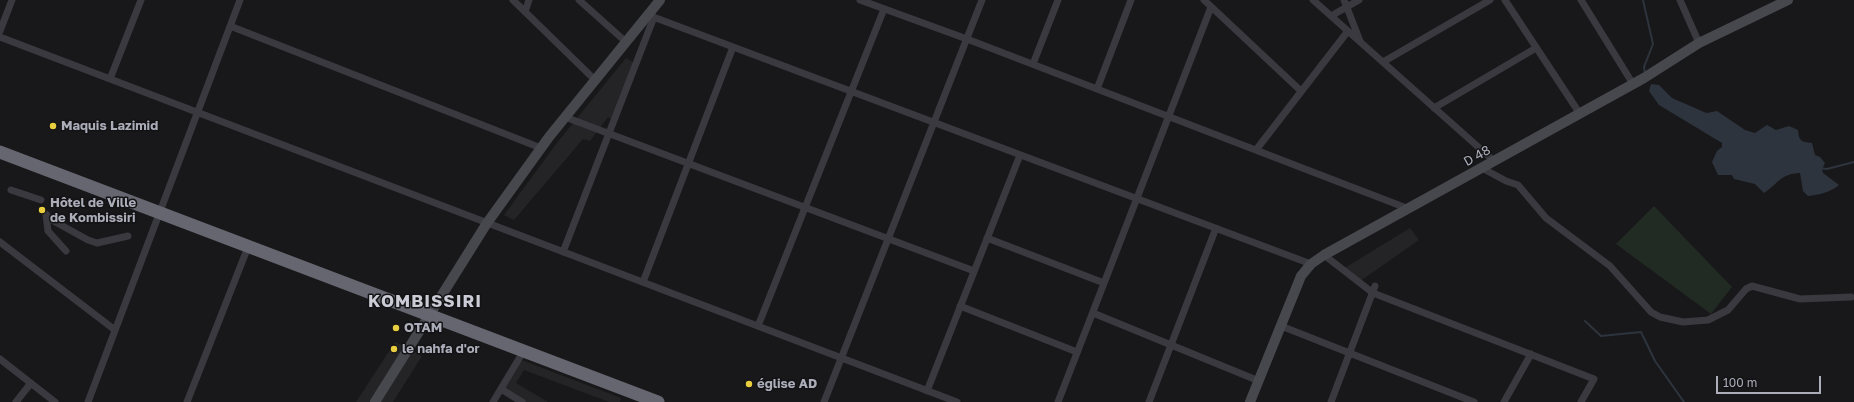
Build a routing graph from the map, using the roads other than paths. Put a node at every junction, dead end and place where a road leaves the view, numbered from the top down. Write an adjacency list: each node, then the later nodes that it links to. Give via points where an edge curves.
1 (12, 0): 27 (street)
2 (141, 0): 38 (street)
3 (240, 0): 26 (street)
4 (513, 0): 23 (street)
5 (529, 0): 23 (street)
6 (580, 0): 31 (street)
7 (660, 0): 24 (street)
8 (860, 0): 22 (street)
9 (982, 0): 30 (street)
10 (1058, 0): 37 (street)
11 (1131, 0): 41 (street)
12 (1204, 0): 21 (street)
13 (1313, 0): 25 (street)
14 (1359, 0): 20 (street)
15 (1490, 0): 36 (street)
16 (1505, 0): 35 (street)
17 (1581, 0): 40 (street)
18 (1680, 0): 33 (street)
19 (1788, 0): 33 (street, D 48)
20 (1346, 3): 25 (street); 32 (street)
21 (1211, 7): 43 (street); 47 (street)
22 (884, 9): 30 (street); 42 (street)
23 (525, 12): 39 (street)
24 (651, 16): 31 (street); 34 (street); 50 (street)
25 (1331, 16): 28 (street)
26 (230, 26): 45 (street); 51 (street)
27 (0, 31)
28 (1348, 31): 32 (street); 43 (street)
29 (0, 37): 38 (street)
30 (967, 39): 37 (street); 49 (street)
31 (626, 42): 39 (street)
32 (1361, 43): 36 (street)
33 (1699, 43): 40 (street, D 48)
34 (733, 47): 42 (street); 56 (street)
35 (1536, 48): 44 (street); 46 (street)
36 (1383, 62): 44 (street)
37 (1033, 64): 41 (street)
38 (110, 79): 45 (street)
39 (595, 80): 48 (street)
40 (1633, 84): 46 (street, D 48)
41 (1097, 89): 47 (street)
42 (851, 91): 49 (street); 61 (street)
43 (1301, 91): 52 (street)
44 (1434, 108): 55 (street)
45 (197, 112): 63 (street); 64 (street)
46 (1580, 114): 55 (street, D 48)
47 (1169, 116): 52 (street); 59 (street)
48 (565, 117): 50 (street); 51 (street)
49 (934, 122): 54 (street); 68 (street)
50 (609, 134): 56 (street); 72 (street)
51 (541, 148): 64 (street)
52 (1256, 150): 62 (street)
53 (0, 152): 63 (highway)
54 (1020, 155): 59 (street); 67 (street)
55 (1494, 161): 57 (street, D 48)
56 (689, 164): 61 (street); 76 (street)
57 (1482, 168): 62 (street, D 48); 79 (street, via 1518,185 1546,218 1610,266 1651,312 1660,317 1683,322 1708,320 1723,313 1752,286 1800,299)
58 (11, 190): 60 (street)
59 (1137, 198): 65 (street); 77 (street)
60 (41, 200)
61 (805, 208): 68 (street); 83 (street)
62 (1408, 208): 73 (street, D 48)
63 (158, 212): 70 (highway); 85 (street)
64 (486, 223): 72 (street); 82 (street)
65 (1216, 228): 74 (street); 86 (street)
66 (128, 236): 71 (street, via 97,243 50,219 46,214 48,231)
67 (987, 238): 75 (street); 77 (street)
68 (888, 239): 75 (street); 91 (street)
69 (0, 242): 85 (street)
70 (248, 247): 82 (highway); 100 (street)
71 (66, 251)
72 (563, 252): 76 (street)
73 (1324, 255): 74 (street, D 48); 78 (street)
74 (1311, 264): 84 (street, D 48, via 1301,276)
75 (974, 271): 80 (street)
76 (643, 282): 83 (street)
77 (1104, 283): 81 (street)
78 (1374, 289): 89 (street); 90 (street)
79 (1851, 297)
80 (960, 306): 88 (street); 96 (street)
81 (1092, 313): 86 (street); 88 (street)
82 (430, 316): 87 (highway); 101 (street)
83 (758, 326): 91 (street)
84 (1281, 326): 89 (street); 93 (street, D 48)
85 (115, 330): 99 (street)
86 (1170, 345): 93 (street); 108 (street)
87 (523, 352): 95 (street); 104 (highway)
88 (1077, 352): 107 (street)
89 (1350, 353): 110 (street); 111 (street)
90 (1531, 354): 112 (street); 113 (street, via 1594,379)
91 (842, 358): 96 (street); 105 (street)
92 (0, 359): 94 (street)
93 (1258, 381): 109 (street, D 48)
94 (31, 383): 97 (street); 98 (street)
95 (501, 389): 102 (street); 103 (street)
96 (927, 391): 106 (street)
97 (16, 402)
98 (55, 402)
99 (88, 402)
100 (188, 402)
101 (375, 402)
102 (493, 402)
103 (522, 402)
104 (658, 402)
105 (824, 402)
106 (957, 402)
107 (1058, 402)
108 (1148, 402)
109 (1250, 402)
110 (1331, 402)
111 (1474, 402)
112 (1504, 402)
113 (1581, 402)

